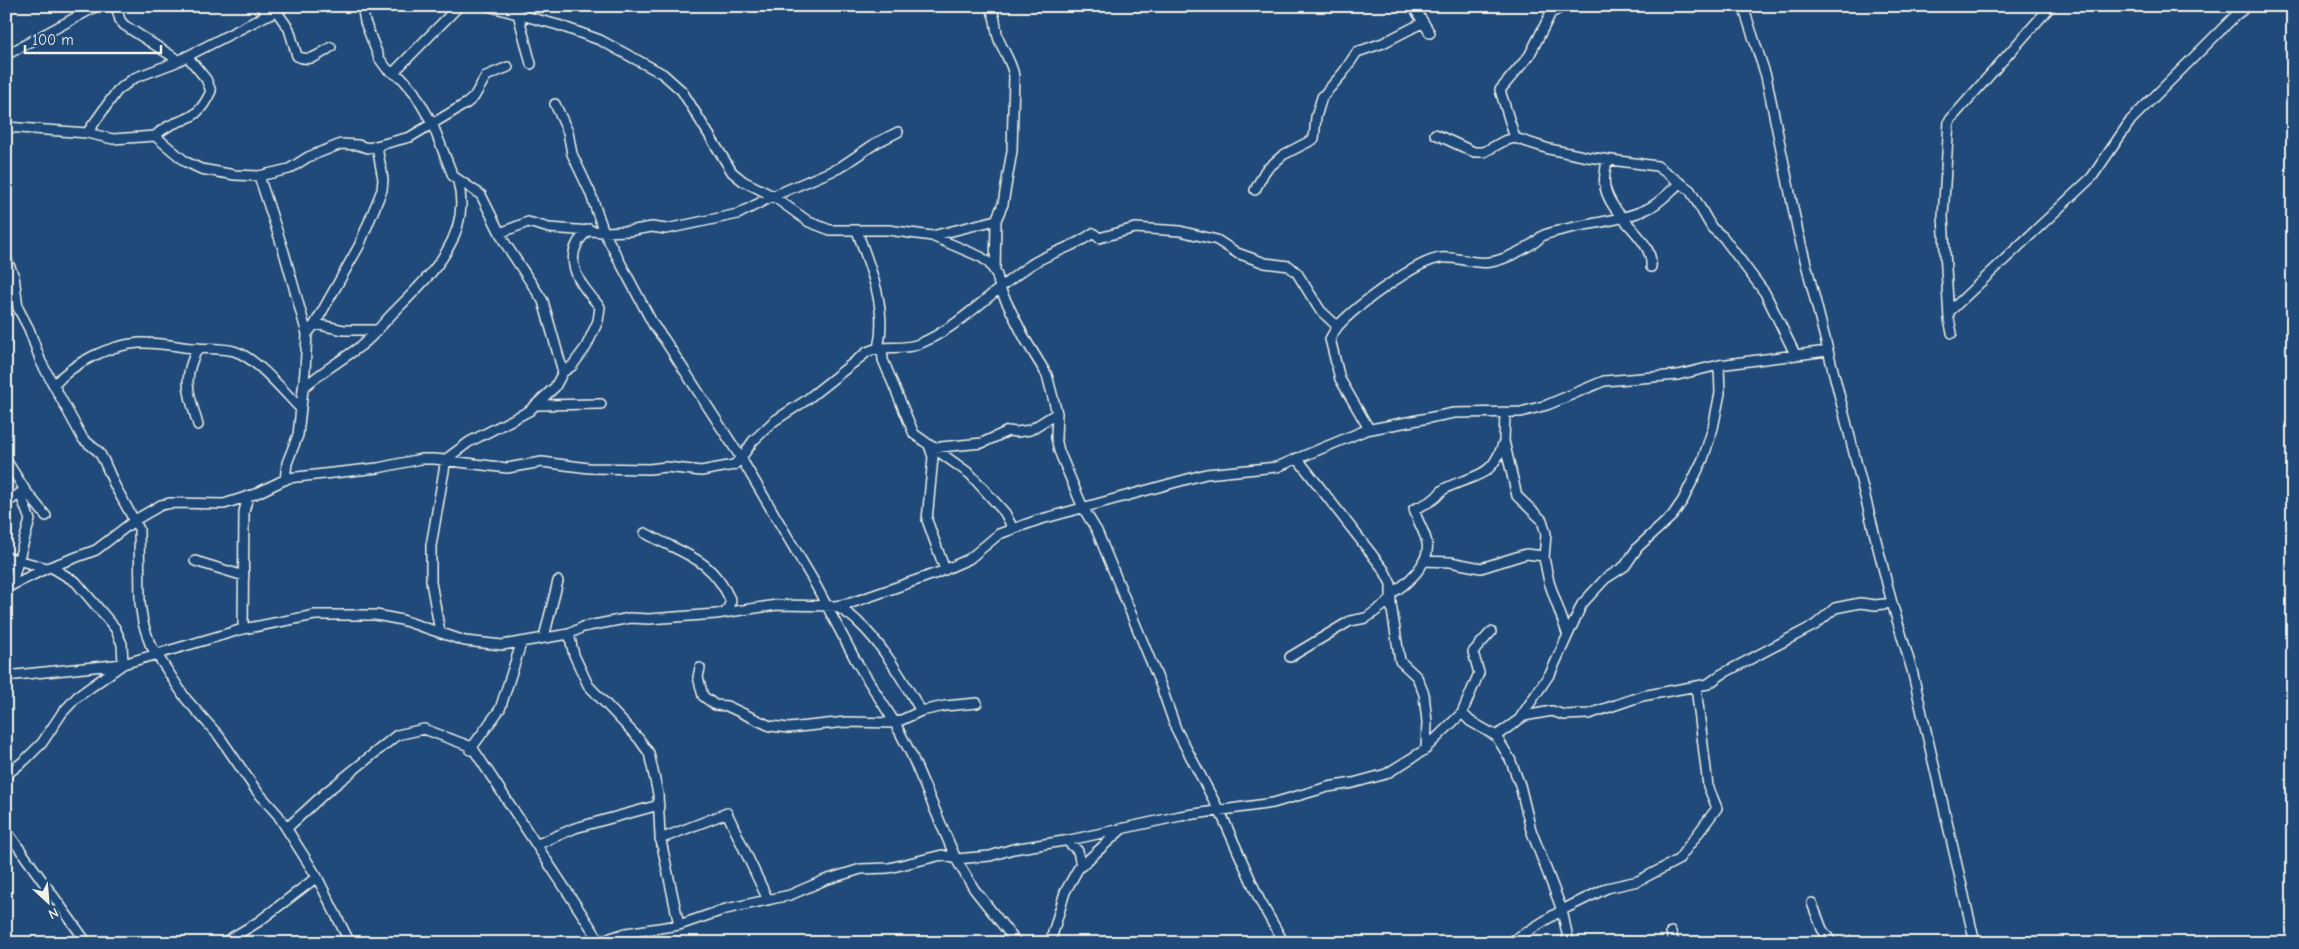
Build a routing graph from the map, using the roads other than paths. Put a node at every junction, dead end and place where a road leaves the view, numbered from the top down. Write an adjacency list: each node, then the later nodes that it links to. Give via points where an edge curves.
1 (97, 6): 20 (street)
2 (116, 6): 22 (street, via 124,25)
3 (260, 6): 16 (street)
4 (285, 6): 16 (street)
5 (362, 6): 25 (street, via 373,47)
6 (459, 6): 25 (street)
7 (488, 6): 14 (street)
8 (988, 6): 15 (street)
9 (1413, 6): 17 (street)
10 (1564, 6): 33 (street, via 1551,13 1529,56 1500,90)
11 (1743, 6): 60 (street, via 1766,76 1798,232)
12 (2051, 6): 52 (street, via 1949,121 1943,216)
13 (2248, 6): 52 (street, via 2131,120 2092,177)
14 (517, 10): 23 (street); 40 (street, via 600,40 663,74 682,91 732,172)
15 (996, 11): 42 (street, via 998,38 1014,76 1012,151 1003,204)
16 (274, 14): 19 (street, via 290,28 297,56 310,59); 21 (street)
17 (1422, 24): 18 (street); 39 (street, via 1356,52 1344,73 1322,97 1314,139 1283,155 1265,171)
18 (1430, 33)
19 (331, 47)
20 (6, 55)
21 (187, 56): 22 (street); 32 (street, via 206,79 211,91 194,116 163,128)
22 (178, 60): 30 (street, via 134,78 123,86)
23 (531, 64)
24 (508, 66): 27 (street, via 486,76 474,96)
25 (393, 73): 27 (street, via 414,92)
26 (555, 104): 45 (street)
27 (432, 123): 34 (street, via 410,137); 37 (street, via 445,160)
28 (6, 127): 30 (street)
29 (898, 132): 40 (street, via 839,168)
30 (87, 133): 32 (street, via 112,140)
31 (1435, 134): 33 (street, via 1474,152 1484,152)
32 (155, 136): 36 (street, via 201,170)
33 (1515, 138): 35 (street)
34 (377, 147): 36 (street, via 341,144 308,157 289,169); 53 (street, via 382,190 359,246)
35 (1607, 160): 38 (street, via 1656,166); 41 (street, via 1604,186 1611,205)
36 (259, 176): 57 (street)
37 (458, 182): 46 (street, via 481,195); 55 (street, via 462,195 461,209 452,244 426,280)
38 (1680, 183): 41 (street, via 1649,209); 61 (street, via 1690,190 1712,228 1764,293)
39 (1255, 190)
40 (773, 196): 44 (street, via 809,222 830,230); 45 (street, via 738,214 666,229 652,227)
41 (1622, 218): 49 (street, via 1648,249); 54 (street, via 1541,236 1534,244 1490,262 1474,263 1448,257 1426,262 1374,295)
42 (996, 220): 47 (street); 50 (street)
43 (589, 229): 45 (street); 46 (street, via 549,228 528,222); 63 (street, via 576,245 572,267 600,307 598,321 578,360)
44 (857, 231): 47 (street, via 888,230); 59 (street, via 877,293 882,333)
45 (604, 232): 75 (street, via 654,326)
46 (500, 234): 63 (street, via 546,307)
47 (932, 236): 50 (street, via 981,257)
48 (6, 258): 64 (street, via 14,276 18,308)
49 (1651, 267)
50 (995, 272): 51 (street)
51 (1000, 289): 54 (street, via 1038,260 1093,233 1099,238 1135,228 1165,229 1217,240 1237,253 1293,268 1320,310); 59 (street, via 948,330 910,348); 69 (street, via 1024,339 1047,375)
52 (1949, 312): 56 (street)
53 (315, 324): 55 (street, via 344,330); 57 (street)
54 (1337, 326): 72 (street, via 1330,339 1340,379)
55 (376, 330): 65 (street, via 360,346)
56 (1952, 333)
57 (307, 334): 65 (street)
58 (198, 348): 64 (street, via 156,344 118,347 79,364 63,374); 68 (street, via 234,351 252,361); 71 (street, via 189,365 187,388)
59 (880, 348): 74 (street, via 914,434); 75 (street, via 861,357 774,421)
60 (1828, 351): 61 (street); 99 (street)
61 (1795, 354): 62 (street)
62 (1719, 365): 70 (street, via 1680,375 1604,380 1547,405); 106 (street, via 1720,393 1713,428 1703,459 1683,500 1672,516 1638,547 1625,566 1605,579 1582,604)
63 (563, 372): 67 (street, via 556,387)
64 (55, 384): 85 (street, via 83,439 99,452)
65 (303, 388): 68 (street)
66 (601, 404): 67 (street)
67 (536, 405): 77 (street, via 507,424 469,442)
68 (300, 408): 79 (street, via 298,435)
69 (1057, 413): 74 (street, via 1030,430 1008,431 982,443); 83 (street, via 1059,451)
70 (1506, 413): 72 (street, via 1454,412); 73 (street)
71 (198, 425)
72 (1370, 429): 76 (street)
73 (1504, 441): 88 (street, via 1517,496 1542,520 1546,534); 92 (street, via 1491,468 1444,489 1434,499 1414,509 1427,542 1428,552)
74 (930, 448): 86 (street, via 970,474 1005,513); 94 (street, via 934,457 928,520)
75 (741, 458): 77 (street, via 734,465 701,471 666,467 589,468 542,462 507,468); 100 (street)
76 (1297, 458): 83 (street, via 1261,470 1206,474); 98 (street, via 1384,570 1391,584)
77 (446, 459): 79 (street, via 421,459); 104 (street, via 431,546 432,582)
78 (6, 460): 80 (street)
79 (284, 480): 81 (street)
80 (23, 491): 82 (street); 84 (street); 90 (street, via 30,520)
81 (248, 496): 85 (street, via 224,504 161,505); 95 (street, via 244,512)
82 (6, 503)
83 (1083, 508): 86 (street); 126 (street, via 1097,530 1162,686 1176,729)
84 (46, 516)
85 (135, 520): 93 (street, via 96,550); 110 (street, via 139,537 143,623)
86 (1013, 529): 94 (street)
87 (645, 533): 102 (street, via 689,553 709,568 731,601)
88 (1544, 556): 92 (street, via 1526,554 1481,568 1450,562); 106 (street, via 1549,582)
89 (6, 557): 90 (street)
90 (19, 561): 93 (street); 97 (street)
91 (195, 561): 95 (street)
92 (1423, 562): 98 (street)
93 (49, 568): 97 (street); 112 (street, via 76,582 115,628 122,644)
94 (945, 570): 101 (street)
95 (244, 576): 103 (street)
96 (558, 581): 108 (street)
97 (9, 587)
98 (1391, 597): 111 (street, via 1366,618 1350,621); 123 (street, via 1400,660 1417,677 1424,694)
99 (1892, 603): 115 (street, via 1860,603 1835,608 1815,625 1708,684); 153 (street, via 1912,670)
100 (825, 606): 101 (street); 102 (street, via 778,605); 120 (street)
101 (836, 606): 117 (street, via 869,632)
102 (726, 612): 107 (street, via 630,618 583,627)
103 (244, 628): 104 (street, via 315,615 356,614 402,620); 110 (street)
104 (440, 632): 109 (street, via 483,644)
105 (1491, 632): 118 (street, via 1474,652 1479,673)
106 (1567, 633): 119 (street, via 1551,672)
107 (569, 634): 108 (street); 125 (street, via 574,655 588,685 649,753)
108 (544, 637): 109 (street)
109 (521, 644): 122 (street, via 500,709)
110 (156, 654): 112 (street); 127 (street, via 186,699 219,736)
111 (1290, 657)
112 (123, 664): 114 (street); 124 (street, via 77,698 36,749)
113 (700, 668): 120 (street, via 698,677 703,696 715,705 727,706 770,726)
114 (6, 676)
115 (1696, 687): 119 (street, via 1642,696 1588,714 1564,715 1552,711); 138 (street, via 1708,786 1717,808 1678,860 1638,881 1607,888)
116 (978, 704): 117 (street, via 945,706)
117 (920, 712): 120 (street)
118 (1462, 713): 121 (street); 123 (street)
119 (1520, 718): 121 (street)
120 (894, 723): 133 (street, via 915,762)
121 (1496, 736): 138 (street, via 1517,775 1531,830)
122 (470, 749): 127 (street, via 424,729 397,736); 132 (street)
123 (1426, 749): 126 (street, via 1386,774 1273,803)
124 (6, 775)
125 (659, 805): 130 (street); 132 (street, via 575,828)
126 (1219, 810): 128 (street); 148 (street, via 1260,900)
127 (287, 828): 135 (street)
128 (1123, 828): 131 (street); 134 (street)
129 (6, 830): 143 (street)
130 (660, 839): 136 (street, via 727,813); 139 (street)
131 (1067, 841): 133 (street); 134 (street, via 1078,851)
132 (538, 844): 142 (street)
133 (956, 859): 136 (street, via 942,854 889,868 861,869); 146 (street, via 974,889)
134 (1081, 866): 147 (street, via 1065,892)
135 (317, 877): 141 (street); 145 (street)
136 (768, 900): 139 (street)
137 (1812, 903): 152 (street, via 1822,929)
138 (1562, 910): 149 (street); 150 (street)
139 (679, 925): 142 (street, via 626,932)
140 (1671, 932): 151 (street)
141 (237, 939): 144 (street)
142 (601, 942)
143 (87, 943)
144 (223, 943)
145 (350, 943)
146 (1017, 943)
147 (1050, 943)
148 (1284, 943)
149 (1509, 943)
150 (1569, 943)
151 (1674, 943)
152 (1832, 943)
153 (1975, 943)

